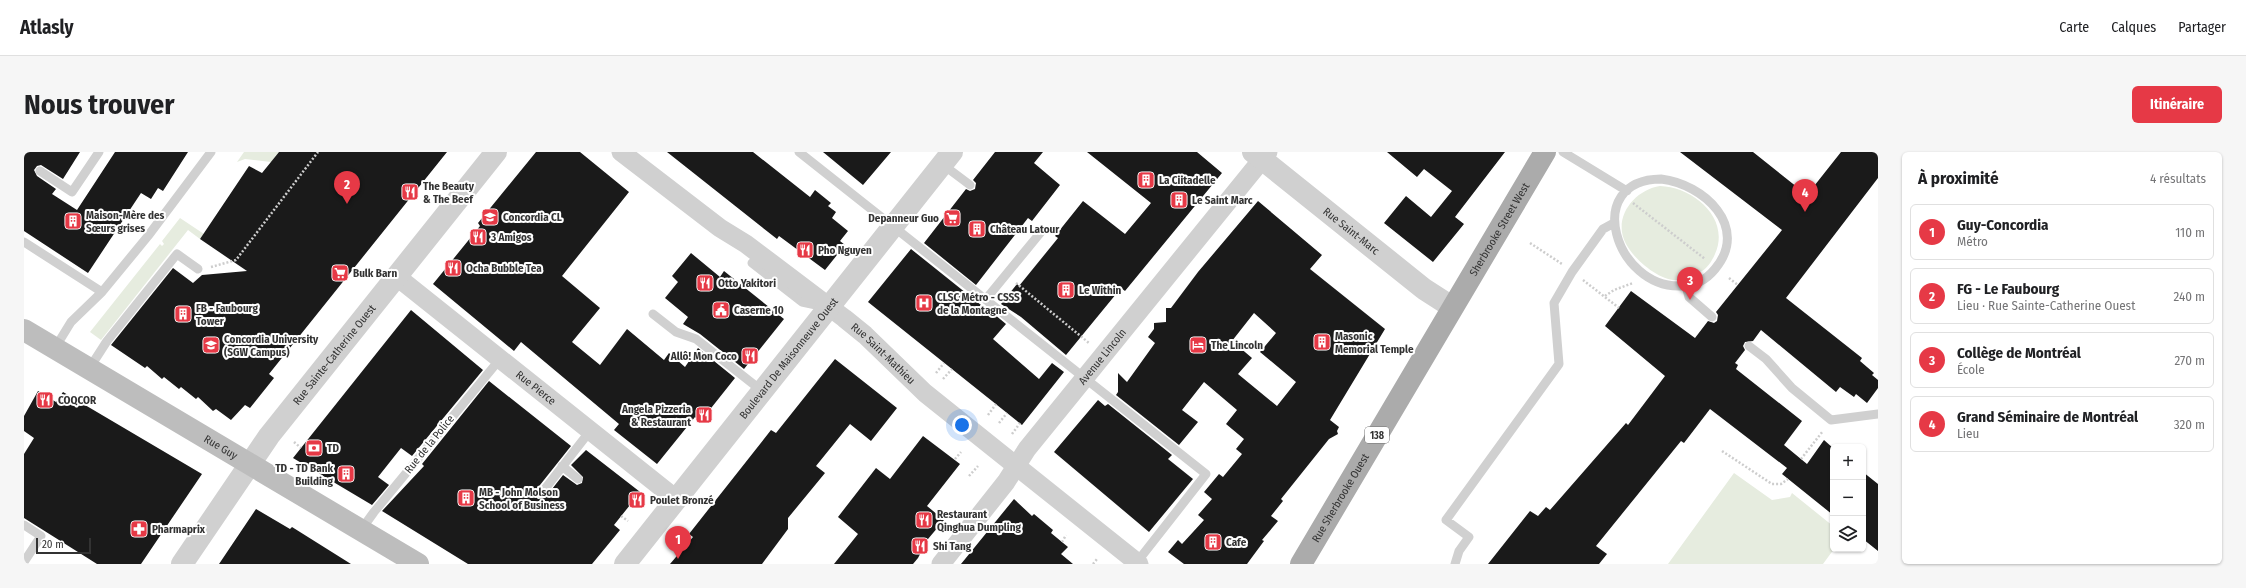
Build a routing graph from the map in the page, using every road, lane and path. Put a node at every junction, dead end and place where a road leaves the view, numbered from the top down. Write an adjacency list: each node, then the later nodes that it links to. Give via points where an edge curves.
1 (99, 152): 11 (lane, via 72,192)
2 (211, 152): 32 (lane)
3 (318, 152): 22 (path, via 236,260)
4 (496, 152): 25 (street, Rue Sainte-Catherine Ouest)
5 (799, 152): 16 (lane)
6 (1545, 152): 35 (main road, Sherbrooke Street West / 138)
7 (1563, 152): 13 (lane)
8 (1261, 154): 35 (street, Rue Saint-Marc, via 1424,289); 49 (street, Avenue Lincoln)
9 (629, 155): 36 (street, Rue Saint-Mathieu, via 720,228 746,244)
10 (947, 158): 12 (lane); 16 (street, Boulevard De Maisonneuve Ouest)
11 (40, 171)
12 (970, 185)
13 (1627, 190): 15 (lane, via 1618,206); 30 (lane, via 1642,180 1670,180 1696,191 1722,215 1727,240 1721,261 1706,278)
14 (1631, 201): 21 (path)
15 (1614, 223): 30 (lane, via 1620,247 1638,270 1658,282); 91 (lane, via 1603,229 1572,272 1554,303 1559,364 1446,520 1469,538 1459,551)
16 (894, 226): 34 (lane); 36 (street, Boulevard De Maisonneuve Ouest)
17 (1041, 232): 34 (lane)
18 (24, 242): 32 (lane)
19 (1530, 243): 23 (path)
20 (752, 263): 36 (lane, via 802,302)
21 (1710, 263)
22 (216, 266)
23 (1567, 268)
24 (198, 269): 46 (lane, via 177,254 107,341)
25 (396, 276): 44 (street, Rue Pierce); 67 (street, Rue Sainte-Catherine Ouest)
26 (1579, 277): 33 (path)
27 (1730, 278): 29 (path)
28 (1636, 282): 33 (path)
29 (1738, 285)
30 (1686, 286): 39 (lane, via 1689,297)
31 (1022, 287): 41 (path)
32 (102, 292): 43 (lane, via 71,322)
33 (1605, 296): 37 (path)
34 (986, 299): 49 (lane)
35 (1452, 307): 90 (main road, Rue Sherbrooke Ouest / 138)
36 (829, 308): 51 (street, Boulevard De Maisonneuve Ouest); 68 (street, Rue Saint-Mathieu, via 865,336 925,393)
37 (1619, 308)
38 (653, 314): 51 (lane, via 676,332 696,339)
39 (1712, 317)
40 (24, 330): 43 (main road, Rue Guy)
41 (1089, 342)
42 (1749, 346): 55 (lane, via 1766,359 1792,388 1831,420)
43 (55, 348): 46 (main road, Rue Guy)
44 (500, 359): 59 (street, Rue Pierce); 79 (lane, Rue de la Police)
45 (944, 363): 48 (path)
46 (89, 369): 67 (main road, Rue Guy)
47 (952, 369): 50 (path)
48 (936, 372)
49 (1084, 378): 68 (street, Avenue Lincoln); 85 (lane, via 1206,474)
50 (943, 379)
51 (762, 391): 75 (street, Boulevard De Maisonneuve Ouest)
52 (996, 404): 54 (path)
53 (1007, 413): 56 (path)
54 (988, 414)
55 (1878, 414)
56 (999, 423)
57 (1020, 423): 60 (path)
58 (1824, 429): 65 (path)
59 (590, 431): 69 (lane); 75 (street, Rue Pierce)
60 (1012, 434)
61 (294, 442): 62 (path)
62 (301, 448)
63 (1722, 451): 73 (path, via 1772,484 1781,484)
64 (961, 452): 66 (path)
65 (1801, 459)
66 (955, 460)
67 (249, 464): 79 (main road, Rue Guy); 86 (street, Rue Sainte-Catherine Ouest)
68 (1016, 465): 84 (street, Avenue Lincoln); 85 (street, Rue Saint-Mathieu)
69 (562, 466): 72 (lane); 74 (lane)
70 (978, 466): 71 (path)
71 (969, 476)
72 (578, 479)
73 (1788, 479)
74 (541, 494)
75 (676, 499): 88 (street, Boulevard De Maisonneuve Ouest)
76 (621, 516): 77 (path)
77 (628, 520)
78 (24, 525): 83 (lane, via 41,536)
79 (361, 530): 87 (main road, Rue Guy)
80 (1066, 535): 81 (path)
81 (1062, 542)
82 (1097, 559): 89 (path)
83 (24, 562)
84 (948, 562)
85 (1138, 563)
86 (182, 564)
87 (418, 564)
88 (625, 564)
89 (1093, 564)
90 (1301, 564)
91 (1455, 564)

